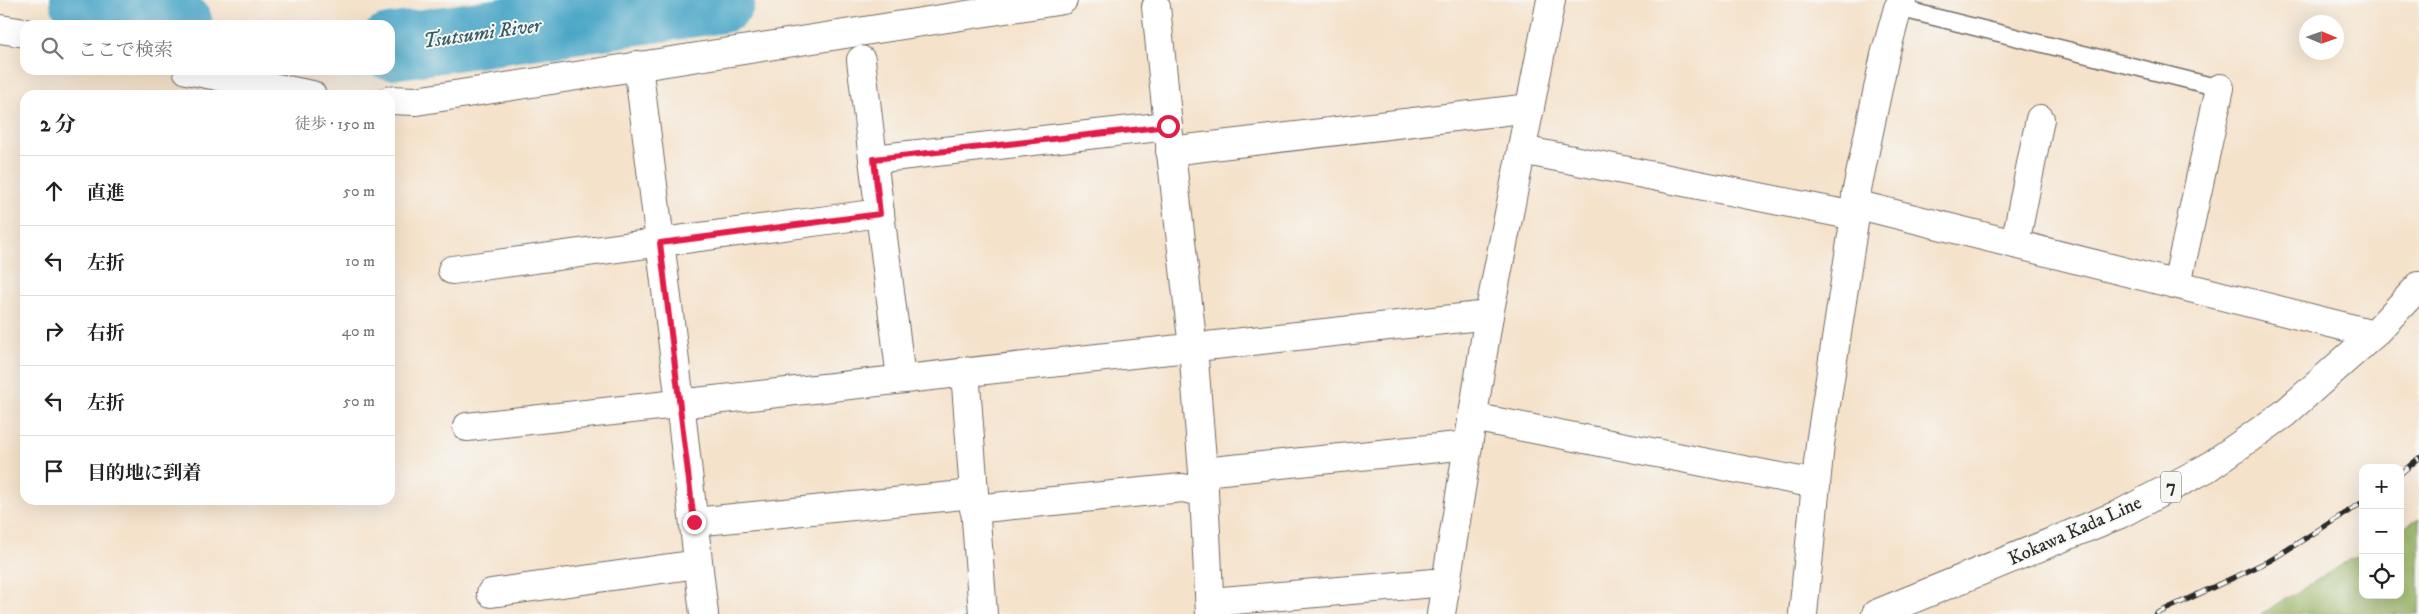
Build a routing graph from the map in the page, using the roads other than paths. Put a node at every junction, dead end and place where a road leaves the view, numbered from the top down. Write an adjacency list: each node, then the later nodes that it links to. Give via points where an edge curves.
1 (1062, 0): 8 (street)
2 (1551, 0): 13 (street)
3 (1901, 4): 10 (lane); 18 (street, via 1885,55)
4 (1156, 7): 15 (street)
5 (0, 29): 6 (street)
6 (20, 32)
7 (861, 60): 17 (street)
8 (638, 65): 12 (street, via 416,101); 20 (street)
9 (211, 75): 11 (street)
10 (2220, 88): 23 (street)
11 (287, 90)
12 (395, 100)
13 (1530, 108): 15 (street); 16 (street)
14 (2040, 119): 21 (street)
15 (1169, 139): 17 (street); 27 (street)
16 (1522, 150): 18 (street); 25 (street)
17 (874, 159): 19 (street)
18 (1855, 210): 21 (street); 35 (street)
19 (880, 214): 20 (street); 29 (street)
20 (660, 243): 22 (street); 30 (street)
21 (2016, 244): 23 (street)
22 (452, 270)
23 (2177, 284): 26 (street)
24 (2419, 286): 26 (street, Kokawa Kada Line / 7)
25 (1490, 315): 27 (street); 31 (street)
26 (2374, 334): 46 (street, Kokawa Kada Line / 7, via 2284,414 2207,468 2120,514)
27 (1194, 348): 28 (street); 34 (street)
28 (964, 371): 29 (street); 36 (street)
29 (901, 378): 30 (street)
30 (680, 402): 32 (street); 37 (street)
31 (1472, 418): 33 (street); 35 (street)
32 (467, 426)
33 (1468, 445): 34 (street); 39 (street)
34 (1204, 482): 36 (street, via 1182,488); 41 (street)
35 (1816, 484): 45 (street)
36 (974, 502): 37 (street); 43 (street)
37 (694, 522): 38 (street)
38 (698, 564): 40 (street); 42 (street)
39 (1446, 582): 41 (street); 44 (street)
40 (491, 593)
41 (1210, 608)
42 (704, 614)
43 (982, 614)
44 (1441, 614)
45 (1803, 614)
46 (1876, 614)

